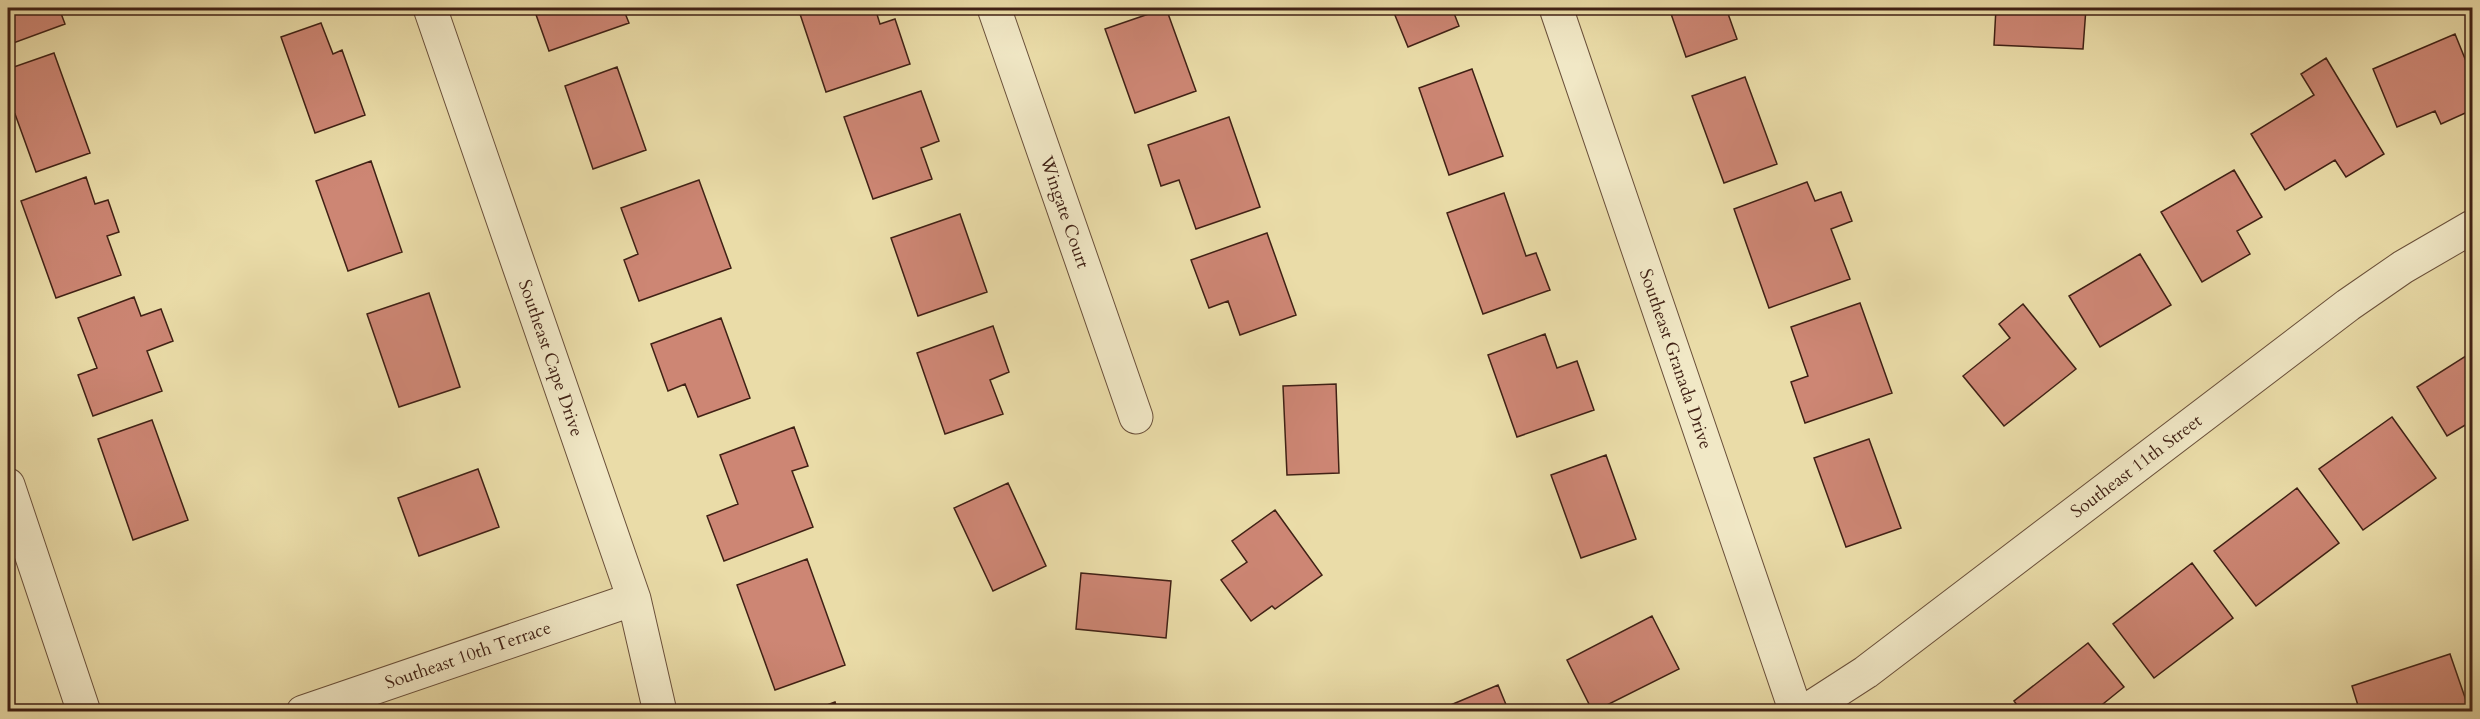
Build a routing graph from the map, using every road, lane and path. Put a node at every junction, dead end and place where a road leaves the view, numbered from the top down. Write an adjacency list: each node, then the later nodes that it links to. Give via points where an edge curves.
1 (430, 8): 7 (street, Southeast Cape Drive)
2 (994, 8): 5 (street, Wingate Court)
3 (1556, 8): 11 (street, Southeast Granada Drive)
4 (2472, 227): 12 (street, Southeast 11th Street, via 2348,305 1866,672)
5 (1136, 417)
6 (8, 485): 8 (street)
7 (634, 600): 9 (street, Southeast 10th Terrace); 10 (street, Southeast Cape Drive)
8 (84, 711)
9 (303, 711)
10 (660, 711)
11 (1796, 711)
12 (1804, 711)

